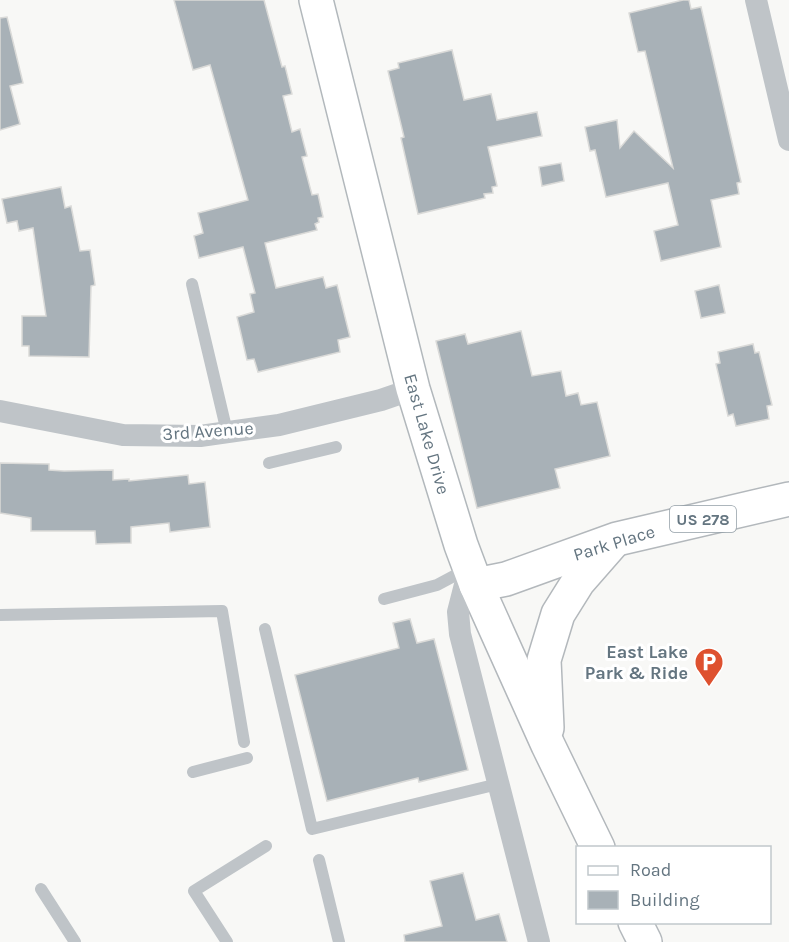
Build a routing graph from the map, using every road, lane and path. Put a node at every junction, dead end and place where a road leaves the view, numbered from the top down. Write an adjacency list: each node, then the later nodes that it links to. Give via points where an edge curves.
1 (316, 0): 5 (main road, East Lake Drive)
2 (756, 0): 3 (street)
3 (789, 140)
4 (192, 284): 7 (lane)
5 (413, 389): 7 (street, 3rd Avenue, via 279,425); 12 (main road, East Lake Drive)
6 (0, 411): 7 (street, 3rd Avenue, via 123,435 200,436)
7 (227, 432)
8 (336, 447): 9 (lane)
9 (269, 463)
10 (789, 499): 11 (main road, Park Place / US 278)
11 (617, 539): 12 (main road, Park Place / US 278, via 506,579); 17 (main road, via 578,582 558,614 544,660)
12 (472, 577): 13 (lane); 17 (main road, East Lake Drive); 20 (street, via 458,612 460,634)
13 (384, 599)
14 (0, 615): 16 (lane, via 222,611)
15 (265, 629): 20 (lane, via 312,829)
16 (244, 742)
17 (548, 745): 22 (main road, East Lake Drive)
18 (247, 758): 19 (lane)
19 (193, 772)
20 (498, 784): 29 (street)
21 (266, 846): 27 (lane, via 194,891)
22 (597, 846)
23 (319, 860): 28 (lane)
24 (41, 889): 26 (lane)
25 (636, 924): 30 (main road)
26 (75, 942)
27 (227, 942)
28 (339, 942)
29 (539, 942)
30 (645, 942)

